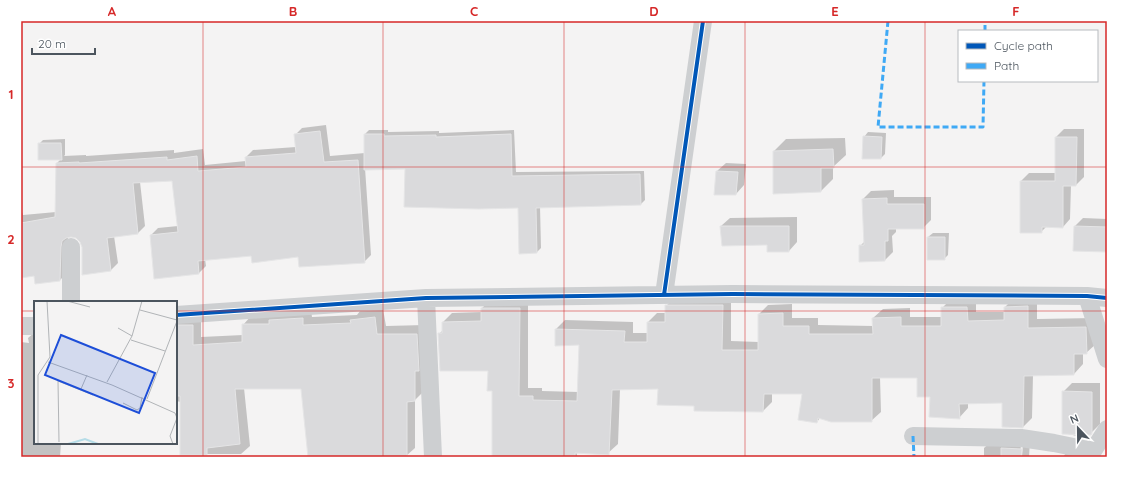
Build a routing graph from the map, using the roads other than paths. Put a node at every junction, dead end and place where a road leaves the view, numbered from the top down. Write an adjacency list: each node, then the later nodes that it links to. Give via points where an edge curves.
1 (703, 21): 3 (street)
2 (71, 247): 7 (street)
3 (664, 295): 4 (street); 5 (street)
4 (1087, 296): 6 (street); 11 (street)
5 (426, 298): 8 (street); 14 (street)
6 (1107, 298)
7 (71, 301)
8 (177, 314)
9 (21, 326): 10 (street)
10 (34, 326)
11 (1107, 359)
12 (1107, 429): 13 (street, via 1093,451 1021,438)
13 (913, 436)
14 (433, 457)

